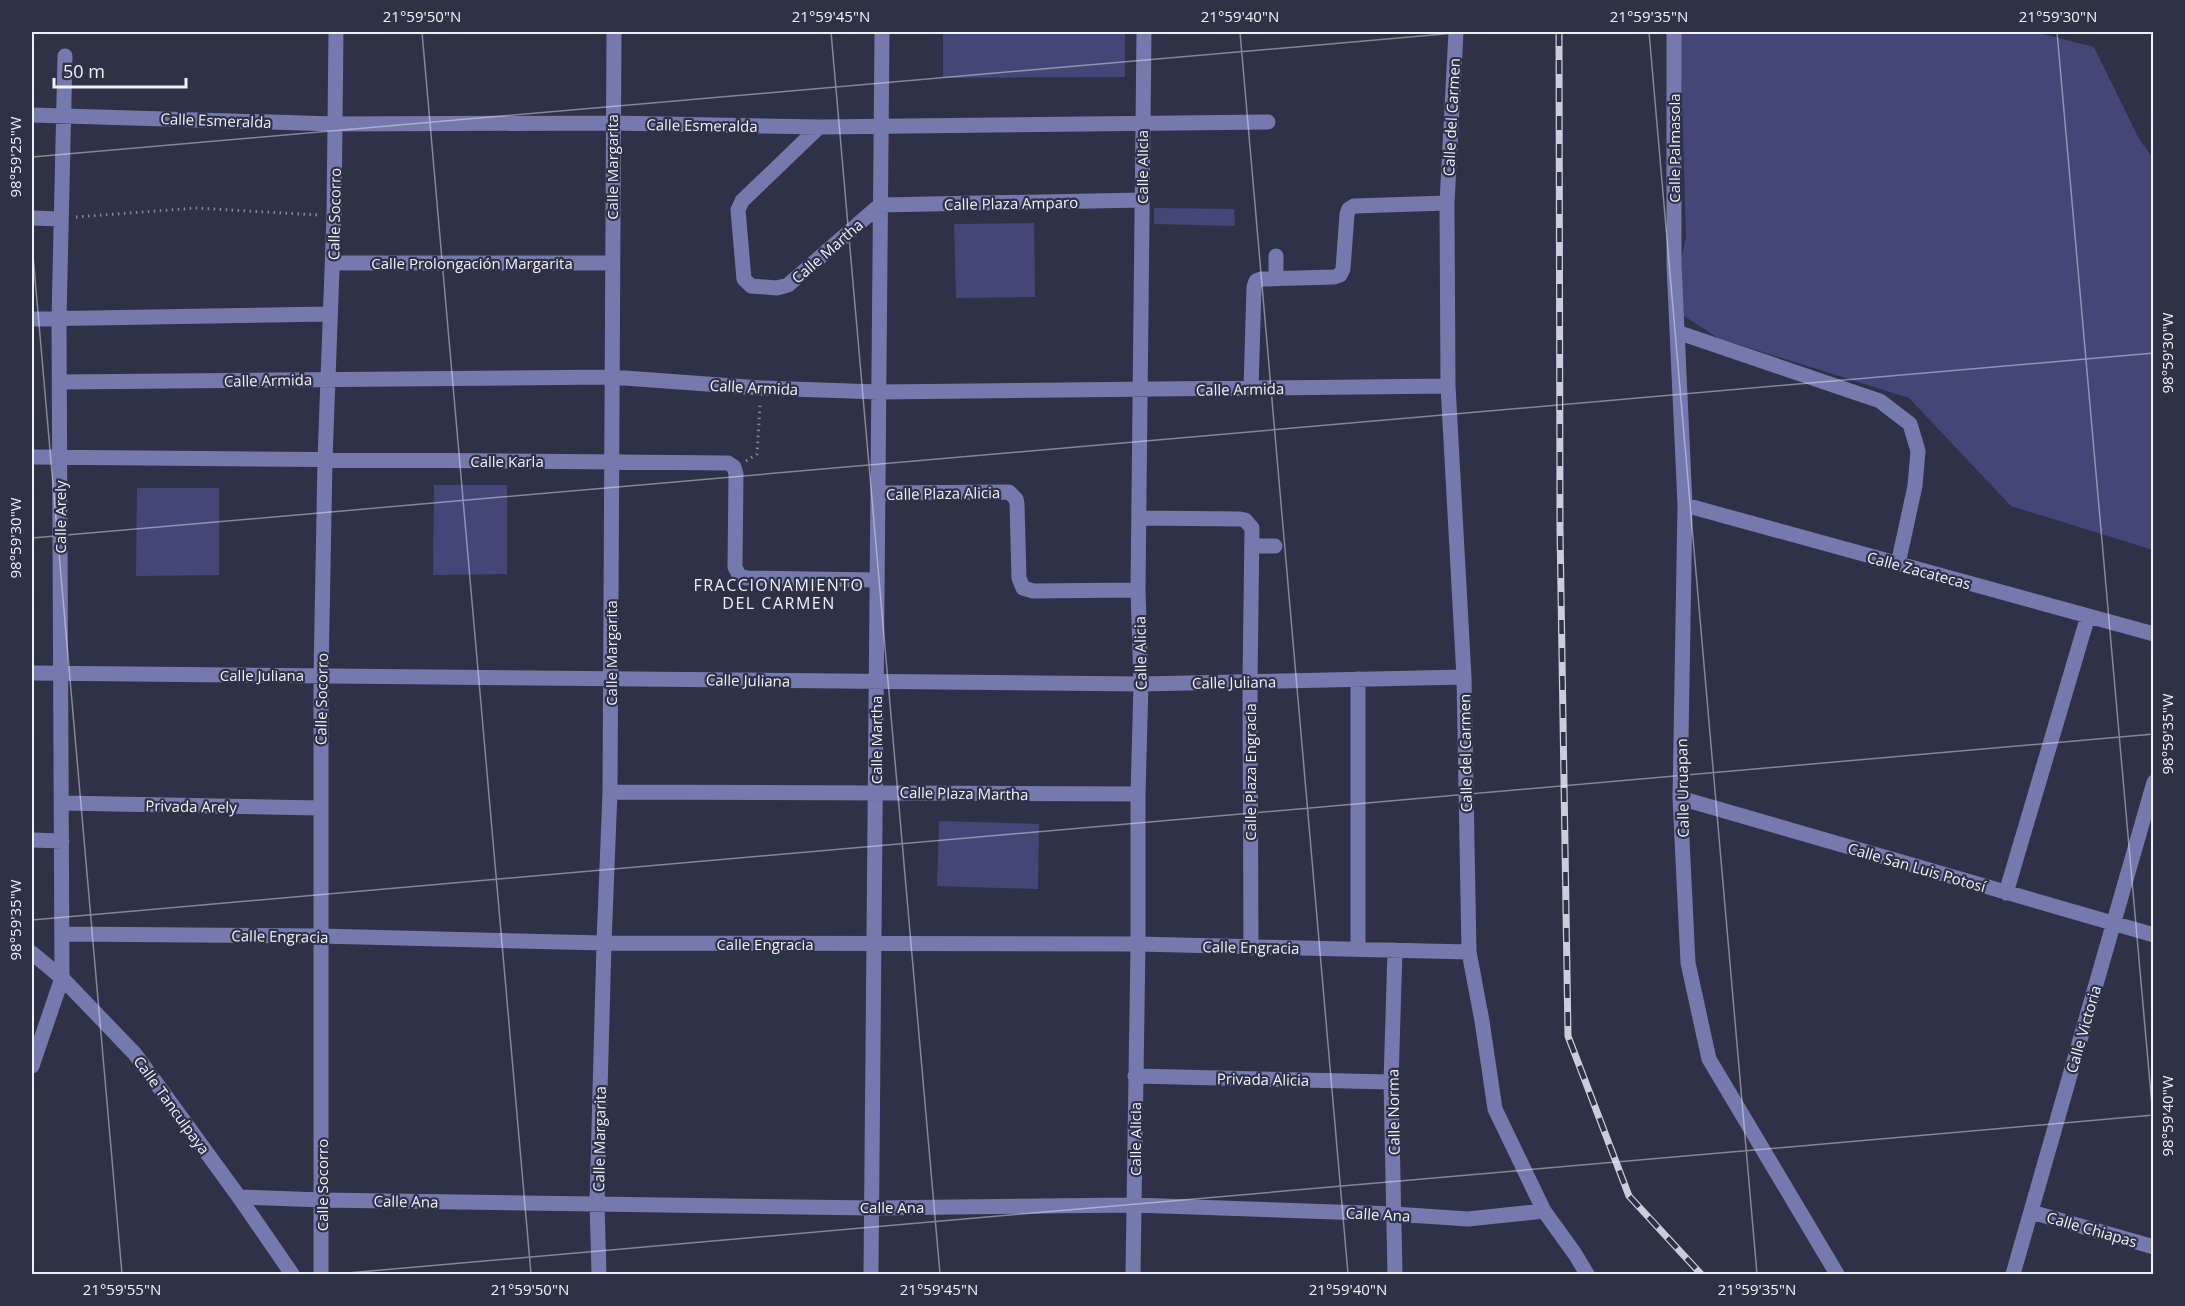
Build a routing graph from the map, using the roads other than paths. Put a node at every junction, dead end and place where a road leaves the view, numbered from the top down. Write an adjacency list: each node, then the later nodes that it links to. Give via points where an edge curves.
1 (336, 32): 12 (street, Calle Socorro)
2 (614, 32): 11 (street, Calle Margarita)
3 (882, 32): 14 (street, Calle Martha)
4 (1144, 32): 13 (street, Calle Alicia)
5 (1456, 32): 17 (street, Calle del Carmen)
6 (1674, 32): 24 (street, Calle Palmasola)
7 (66, 56): 9 (street, Calle Arely)
8 (32, 115): 9 (street, Calle Esmeralda)
9 (64, 116): 12 (street, Calle Esmeralda); 20 (street, Calle Arely)
10 (1268, 122): 13 (street, Calle Esmeralda)
11 (612, 123): 12 (street, Calle Esmeralda); 15 (street, Calle Esmeralda); 23 (street, Calle Margarita)
12 (335, 124): 22 (street, Calle Socorro)
13 (1142, 124): 14 (street, Calle Esmeralda); 16 (street, Calle Alicia)
14 (881, 125): 15 (street, Calle Esmeralda); 18 (street, Calle Martha)
15 (819, 127): 18 (street, Calle Martha, via 742,201 738,210 747,283 777,288 788,285)
16 (1142, 200): 18 (street, Calle Plaza Amparo); 35 (street, Calle Alicia)
17 (1447, 204): 25 (street, via 1354,206 1347,214 1340,275); 33 (street, Calle del Carmen)
18 (880, 205): 36 (street, Calle Martha)
19 (32, 218): 20 (street)
20 (61, 219): 28 (street, Calle Arely)
21 (1276, 256): 25 (street)
22 (333, 262): 23 (street, Calle Prolongación Margarita); 26 (street, Calle Socorro)
23 (612, 263): 30 (street, Calle Margarita)
24 (1674, 264): 29 (street, Calle Uruapan)
25 (1276, 279): 34 (street, via 1256,281 1254,287)
26 (330, 314): 28 (street); 31 (street, Calle Socorro)
27 (32, 319): 28 (street)
28 (59, 320): 32 (street, Calle Arely)
29 (1677, 332): 42 (street, Calle Uruapan); 46 (street, via 1880,401 1910,424 1918,451 1917,463)
30 (611, 377): 31 (street, Calle Armida); 36 (street, Calle Armida); 40 (street, Calle Margarita)
31 (328, 379): 32 (street, Calle Armida); 39 (street, Calle Socorro)
32 (60, 382): 38 (street, Calle Arely)
33 (1448, 386): 34 (street, Calle Armida); 54 (street, Calle del Carmen)
34 (1251, 389): 35 (street, Calle Armida)
35 (1141, 391): 36 (street, Calle Armida); 43 (street, Calle Alicia)
36 (879, 392): 41 (street, Calle Martha)
37 (32, 457): 38 (street, Calle Karla)
38 (60, 457): 39 (street, Calle Karla); 52 (street, Calle Arely)
39 (325, 460): 40 (street, Calle Karla); 53 (street, Calle Socorro)
40 (611, 462): 47 (street, Calle Karla, via 728,463 734,467 735,567 739,575); 55 (street, Calle Margarita)
41 (878, 493): 47 (street, Calle Martha); 48 (street, Calle Plaza Alicia, via 1009,492 1017,504 1019,578 1023,588)
42 (1685, 505): 46 (street, Calle Zacatecas); 64 (street, Calle Uruapan)
43 (1139, 518): 44 (street, Calle Plaza Engracia, via 1240,519 1252,528); 48 (street, Calle Alicia)
44 (1253, 546): 45 (street); 57 (street, Calle Plaza Engracia)
45 (1275, 546)
46 (1898, 564): 49 (street, Calle Zacatecas)
47 (877, 580): 58 (street, Calle Martha)
48 (1138, 590): 59 (street, Calle Alicia)
49 (2088, 616): 50 (street, Calle Zacatecas); 69 (street)
50 (2154, 634)
51 (32, 674): 52 (street, Calle Juliana)
52 (61, 675): 53 (street, Calle Juliana); 65 (street, Calle Arely)
53 (321, 676): 55 (street, Calle Juliana); 66 (street, Calle Socorro)
54 (1464, 677): 56 (street, Calle Juliana); 80 (street, Calle del Carmen)
55 (611, 678): 58 (street, Calle Juliana); 61 (street, Calle Margarita)
56 (1358, 679): 57 (street, Calle Juliana); 78 (street)
57 (1250, 681): 59 (street, Calle Juliana); 77 (street, Calle Plaza Engracia)
58 (876, 682): 59 (street, Calle Juliana); 62 (street, Calle Martha)
59 (1141, 684): 63 (street, Calle Alicia)
60 (2154, 782): 70 (street, Calle Victoria)
61 (610, 792): 62 (street, Calle Plaza Martha); 74 (street, Calle Margarita)
62 (875, 792): 63 (street, Calle Plaza Martha); 76 (street, Calle Martha)
63 (1138, 794): 75 (street, Calle Alicia)
64 (1680, 798): 69 (street, Calle San Luis Potosí); 102 (street, Calle Uruapan, via 1688,963 1709,1059)
65 (62, 803): 66 (street, Privada Arely); 68 (street, Calle Arely)
66 (320, 808): 73 (street, Calle Socorro)
67 (32, 840): 68 (street)
68 (62, 841): 71 (street, Calle Arely)
69 (2006, 893): 70 (street, Calle San Luis Potosí)
70 (2114, 924): 72 (street, Calle San Luis Potosí); 92 (street, Calle Victoria)
71 (62, 934): 73 (street, Calle Engracia); 82 (street, Calle Arely)
72 (2154, 935)
73 (320, 936): 74 (street, Calle Engracia); 87 (street, Calle Socorro)
74 (603, 943): 76 (street, Calle Engracia); 88 (street, Calle Margarita)
75 (1138, 944): 76 (street, Calle Engracia); 77 (street, Calle Engracia); 84 (street, Calle Alicia)
76 (874, 945): 90 (street, Calle Martha)
77 (1251, 948): 78 (street, Calle Engracia)
78 (1358, 949): 79 (street, Calle Engracia)
79 (1395, 950): 80 (street, Calle Engracia); 85 (street, Calle Norma)
80 (1469, 952): 91 (street, Calle del Carmen, via 1494,1109)
81 (32, 953): 82 (street, Calle Tanculpaya)
82 (63, 978): 83 (street); 86 (street, Calle Tanculpaya, via 135,1054)
83 (32, 1066)
84 (1135, 1076): 85 (street, Privada Alicia); 89 (street, Calle Alicia)
85 (1392, 1082): 93 (street, Calle Norma)
86 (239, 1197): 87 (street, Calle Ana); 95 (street, Calle Tanculpaya)
87 (322, 1200): 88 (street, Calle Ana); 96 (street, Calle Socorro)
88 (597, 1203): 90 (street, Calle Ana); 97 (street, Calle Margarita)
89 (1134, 1205): 90 (street, Calle Ana); 93 (street, Calle Ana); 99 (street, Calle Alicia)
90 (872, 1208): 98 (street, Calle Martha)
91 (1544, 1211): 93 (street, Calle Ana, via 1468,1219); 101 (street, Calle del Carmen)
92 (2031, 1212): 94 (street, Calle Chiapas); 103 (street, Calle Victoria)
93 (1394, 1214): 100 (street, Calle Norma)
94 (2154, 1247)
95 (292, 1275)
96 (321, 1275)
97 (599, 1275)
98 (871, 1275)
99 (1132, 1275)
100 (1395, 1275)
101 (1587, 1275)
102 (1837, 1275)
103 (2013, 1275)

